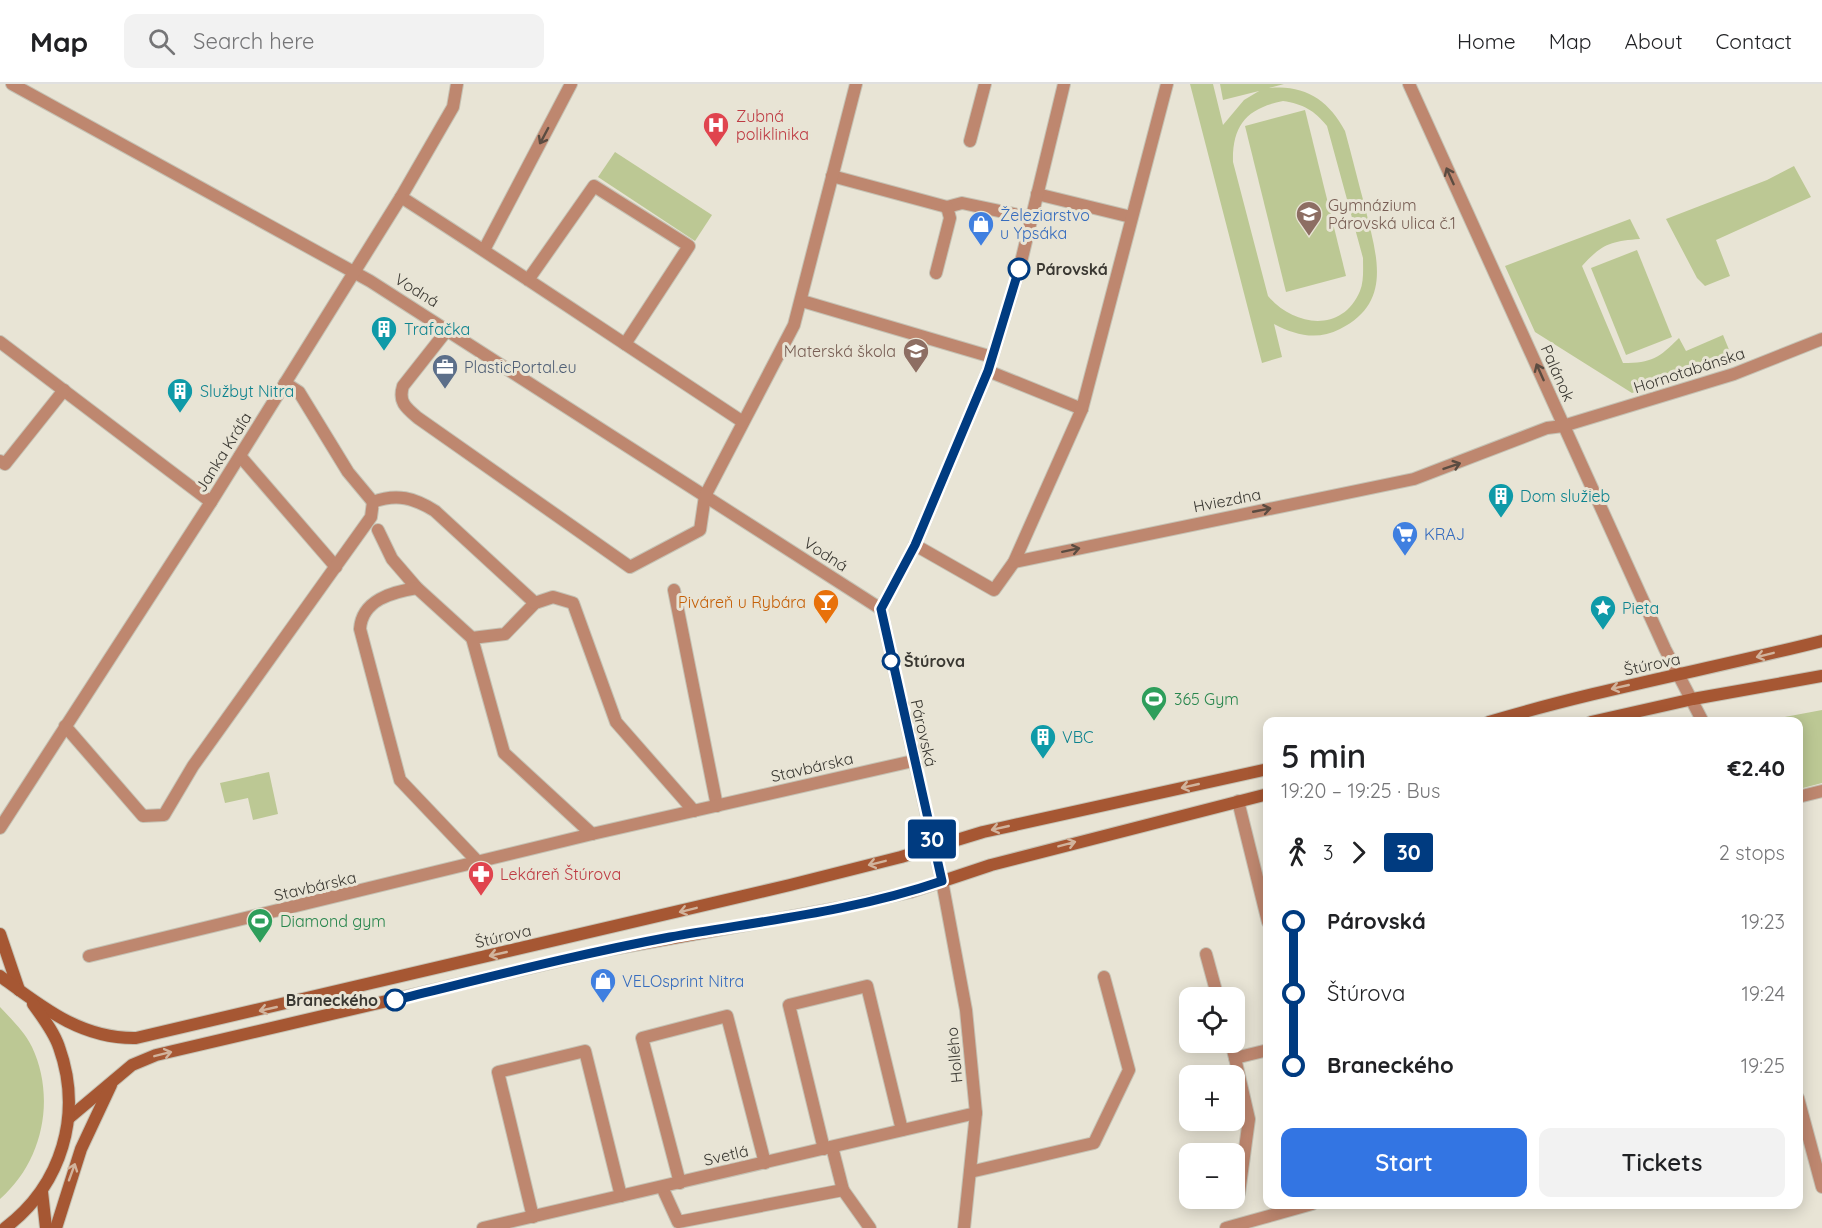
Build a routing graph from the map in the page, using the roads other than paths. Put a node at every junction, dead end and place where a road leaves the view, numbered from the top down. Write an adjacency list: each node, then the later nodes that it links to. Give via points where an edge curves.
1 (12, 84): 19 (street, Vodná)
2 (457, 84): 10 (street, Janka Kráľa)
3 (467, 84): 10 (street)
4 (571, 84): 18 (street, one-way to 18)
5 (856, 84): 12 (street)
6 (985, 84): 11 (street)
7 (1167, 84): 16 (street)
8 (1409, 84): 33 (street, Palánok, one-way to 8)
9 (1061, 85): 13 (street)
10 (453, 107): 14 (street, Janka Kráľa)
11 (970, 141)
12 (832, 176): 15 (street); 22 (street)
13 (1037, 194): 16 (street); 17 (street)
14 (401, 197): 18 (street); 19 (street, Janka Kráľa)
15 (947, 207): 17 (street, via 962,203); 20 (street, via 950,218)
16 (1131, 217): 31 (street)
17 (1032, 218): 27 (street)
18 (484, 250): 21 (street)
19 (354, 271): 23 (street, Vodná); 29 (street, Janka Kráľa)
20 (936, 273)
21 (528, 280): 26 (street); 26 (street, via 594,186 689,246)
22 (802, 301): 27 (street); 32 (street, via 794,325)
23 (448, 329): 36 (street, Vodná); 36 (street, via 403,386 400,396 404,406 630,567 699,530)
24 (1822, 339): 33 (street, Hornotabánska, via 1734,374)
25 (0, 342): 30 (street)
26 (625, 344): 32 (street)
27 (992, 357): 28 (street)
28 (988, 371): 31 (street); 40 (street)
29 (285, 383): 34 (street, Janka Kráľa); 38 (street, via 299,392 348,472)
30 (64, 390): 35 (street, via 5,464); 37 (street)
31 (1082, 409): 41 (street)
32 (743, 422): 36 (street)
33 (1563, 426): 41 (street, Hviezdna, one-way to 33, via 1414,480 1547,428); 49 (street, Palánok)
34 (240, 456): 37 (street, Janka Kráľa); 42 (street)
35 (0, 461)
36 (705, 496): 46 (street, Vodná)
37 (211, 502): 55 (street, Janka Kráľa)
38 (373, 502): 42 (street, via 371,517); 45 (street, via 399,497 417,500 435,511)
39 (378, 530): 43 (street, via 392,559)
40 (915, 545): 41 (street, via 994,590); 46 (street)
41 (1014, 562)
42 (336, 567): 55 (street, via 193,766 164,815 143,816)
43 (417, 588): 47 (street); 67 (street, via 373,603 364,611 360,629 400,780)
44 (674, 590): 62 (street)
45 (535, 603): 47 (street, via 505,634); 63 (street, via 554,597 573,603 616,722)
46 (881, 609): 56 (street, Párovská)
47 (472, 638): 65 (street, via 504,753)
48 (1822, 641): 49 (main road, Štúrova, one-way to 49)
49 (1677, 675): 51 (street, Palánok); 52 (main road, Štúrova, one-way to 52)
50 (1822, 676): 51 (main road)
51 (1693, 699): 53 (main road); 54 (street, Palánok)
52 (1505, 717)
53 (1613, 717)
54 (1701, 717)
55 (65, 726): 64 (street, Janka Kráľa)
56 (913, 761): 62 (street, Stavbárska); 66 (street, Párovská)
57 (1263, 770): 66 (main road, Štúrova, one-way to 66, via 983,832)
58 (1822, 791): 60 (street)
59 (1263, 795): 61 (main road)
60 (1803, 796)
61 (1238, 801): 68 (main road, one-way to 61); 69 (street)
62 (717, 806): 63 (street, Stavbárska)
63 (693, 811): 65 (street, Stavbárska)
64 (1, 822)
65 (592, 834): 67 (street, Stavbárska)
66 (934, 847): 68 (main road); 77 (main road, Štúrova, one-way to 77, via 644,920 136,1038 99,1036)
67 (478, 862): 72 (street, Stavbárska)
68 (942, 881): 81 (main road, one-way to 68, via 132,1065 156,1055 601,951 839,908); 82 (street, Hollého, via 966,1010)
69 (1263, 902)
70 (0, 934): 76 (main road)
71 (1206, 954): 75 (street)
72 (89, 956)
73 (0, 976): 76 (main road, Štúrova)
74 (1104, 977): 89 (street, via 1129,1070 1094,1143)
75 (1215, 987)
76 (19, 990): 77 (main road, Štúrova)
77 (31, 1001): 84 (main road, Štúrova, via 59,1048 69,1091)
78 (1263, 1051): 80 (street)
79 (1234, 1053): 80 (street)
80 (1235, 1058): 87 (street, via 1249,1119)
81 (113, 1082): 84 (main road); 100 (main road, one-way to 81, via 81,1149)
82 (976, 1113): 85 (street, Svetlá); 89 (street, Hollého)
83 (1803, 1117): 92 (street)
84 (69, 1118): 94 (main road, Štúrova, via 62,1150)
85 (902, 1130): 86 (street, Svetlá); 86 (street, via 867,986 789,1005)
86 (828, 1148): 88 (street, Svetlá); 93 (street)
87 (1245, 1149)
88 (765, 1163): 90 (street, Svetlá); 90 (street, via 727,1016 642,1038)
89 (970, 1172): 103 (street, Hollého)
90 (680, 1183): 91 (street, Svetlá)
91 (662, 1187): 93 (street, via 678,1222); 95 (street, Svetlá)
92 (1822, 1187)
93 (843, 1190): 102 (street)
94 (42, 1192): 98 (main road, Štúrova); 99 (main road)
95 (621, 1196): 97 (street, Svetlá); 97 (street, via 585,1051 498,1072)
96 (1294, 1209): 104 (street)
97 (533, 1216): 101 (street, Svetlá)
98 (5, 1228)
99 (45, 1228)
100 (56, 1228)
101 (483, 1228)
102 (870, 1228)
103 (964, 1228)
104 (1226, 1228)

